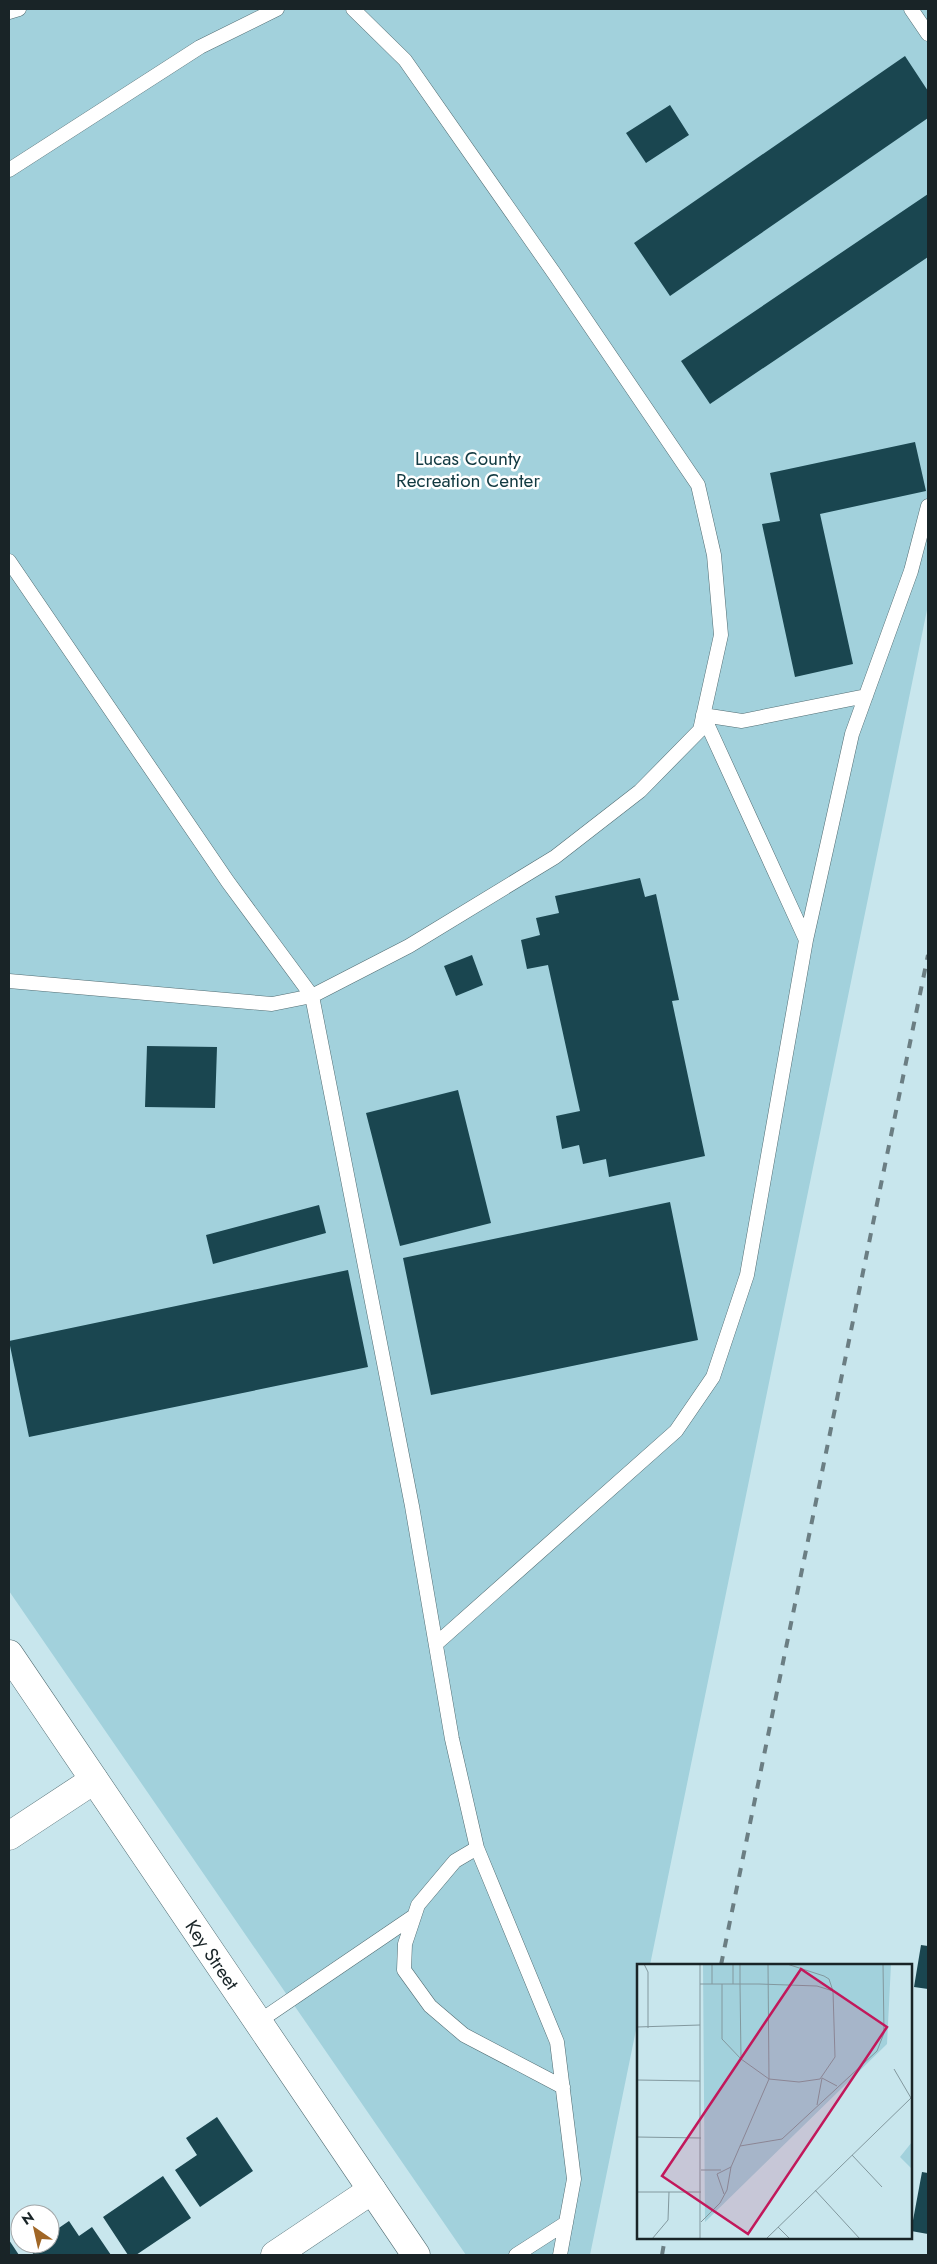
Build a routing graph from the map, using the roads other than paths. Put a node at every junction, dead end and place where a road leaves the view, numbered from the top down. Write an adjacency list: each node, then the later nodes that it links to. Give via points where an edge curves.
1 (19, 9): 5 (lane)
2 (277, 9): 7 (lane, via 200,48)
3 (352, 9): 11 (lane, via 405,60 698,485 714,556 721,635)
4 (911, 9): 6 (lane)
5 (9, 12)
6 (928, 34)
7 (9, 170)
8 (928, 506): 10 (lane, via 911,571)
9 (9, 561): 14 (lane, via 228,882)
10 (866, 696): 11 (lane, via 742,721); 12 (lane, via 852,734)
11 (703, 715): 12 (lane); 14 (lane, via 700,730 640,791 555,857 409,946)
12 (806, 940): 15 (lane, via 747,1276 713,1377 676,1432)
13 (9, 981): 14 (lane, via 272,1004)
14 (312, 996): 15 (lane)
15 (436, 1644): 19 (lane, via 452,1740)
16 (9, 1654): 17 (street, Key Street)
17 (94, 1780): 18 (street); 21 (street, Key Street)
18 (9, 1836)
19 (476, 1848): 20 (lane, via 456,1861 418,1905); 22 (lane, via 556,2042)
20 (414, 1916): 21 (lane); 22 (lane, via 405,1944 404,1970 430,2006 464,2035)
21 (258, 2022): 23 (street, Key Street)
22 (562, 2087): 24 (lane, via 574,2179)
23 (372, 2190): 25 (street); 26 (street, Key Street)
24 (566, 2223): 27 (lane); 28 (lane)
25 (275, 2255)
26 (416, 2255)
27 (516, 2255)
28 (560, 2255)

